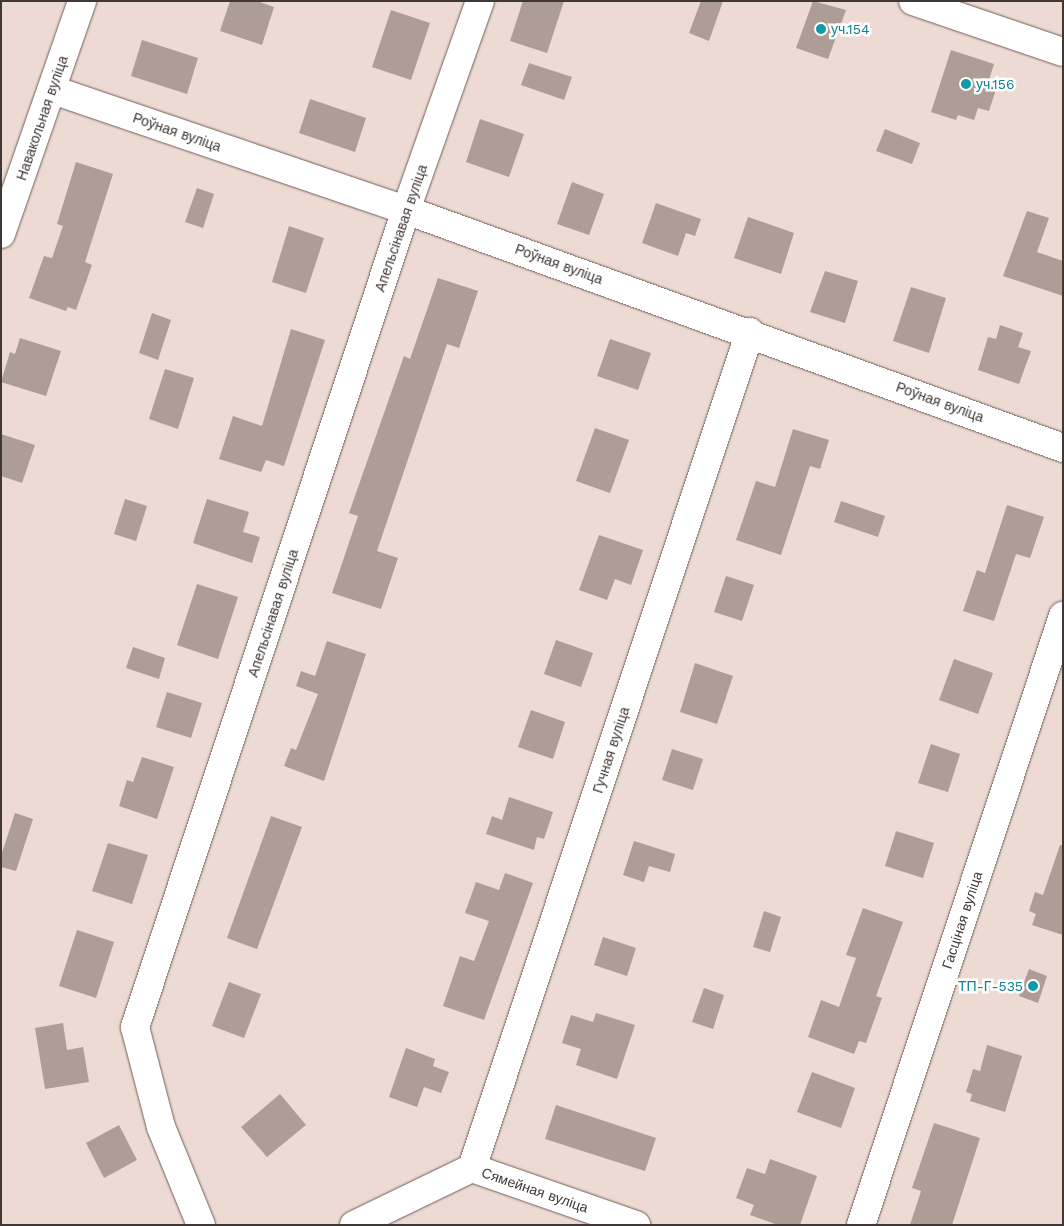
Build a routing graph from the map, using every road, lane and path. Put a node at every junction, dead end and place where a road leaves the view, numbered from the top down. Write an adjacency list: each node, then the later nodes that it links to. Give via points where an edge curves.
1 (82, 1): 5 (street, Навакольная вуліца)
2 (480, 1): 6 (street, Апельсінавая вуліца)
3 (913, 1): 4 (street)
4 (1063, 52)
5 (53, 90): 6 (street, Роўная вуліца); 7 (street, Навакольная вуліца)
6 (406, 210): 8 (street, Роўная вуліца); 12 (street, Апельсінавая вуліца, via 135,1027 161,1127)
7 (1, 234)
8 (750, 332): 9 (street, Роўная вуліца); 11 (street, Гучная вуліца)
9 (1063, 448)
10 (1063, 616): 15 (street, Гасціная вуліца)
11 (472, 1168): 13 (street, Сямейная вуліца); 14 (street, Сямейная вуліца)
12 (201, 1225)
13 (354, 1225)
14 (636, 1225)
15 (860, 1225)

